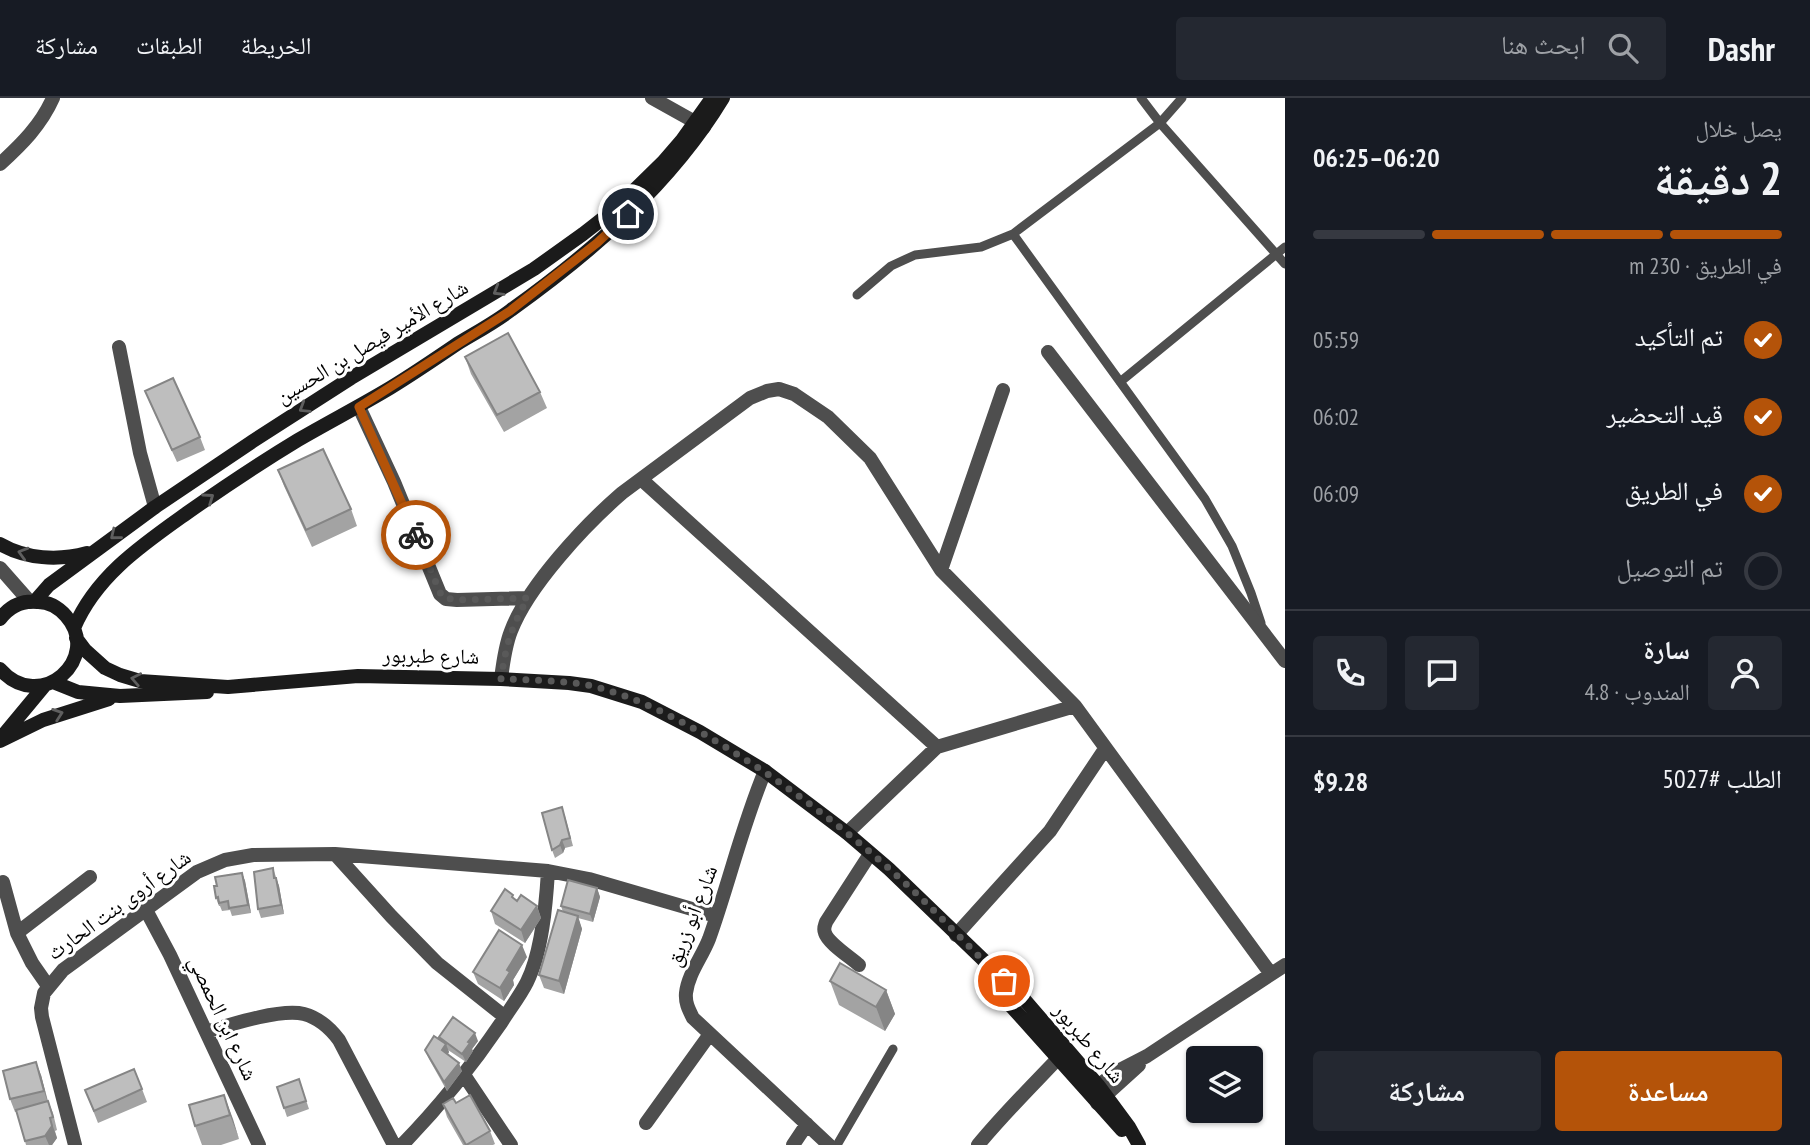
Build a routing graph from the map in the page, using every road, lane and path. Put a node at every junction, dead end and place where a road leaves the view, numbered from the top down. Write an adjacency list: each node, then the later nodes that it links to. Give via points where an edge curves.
1 (652, 98): 8 (street)
2 (712, 98): 8 (street, شارع الأمير فيصل بن الحسين)
3 (723, 98): 8 (street, شارع الأمير فيصل بن الحسين)
4 (1141, 98): 7 (lane)
5 (1182, 98): 7 (lane)
6 (52, 99): 9 (street, via 27,139)
7 (1160, 123): 10 (lane); 12 (lane)
8 (700, 124): 15 (street, شارع الأمير فيصل بن الحسين, one-way to 15, via 642,185 583,234 534,269); 18 (street, شارع الأمير فيصل بن الحسين, via 663,179 597,243 510,311)
9 (0, 164)
10 (1013, 234): 14 (lane, via 981,247 915,256 891,265); 19 (lane)
11 (1285, 247): 12 (lane)
12 (1277, 253): 13 (lane); 19 (lane)
13 (1285, 264)
14 (857, 295)
15 (422, 335): 18 (street); 23 (street, شارع الأمير فيصل بن الحسين, one-way to 23)
16 (118, 347): 23 (street)
17 (1048, 352): 32 (street)
18 (430, 361): 21 (street, شارع الأمير فيصل بن الحسين)
19 (1120, 382): 32 (lane, via 1205,499 1232,546)
20 (1003, 390): 27 (street)
21 (359, 407): 28 (street, via 442,597); 31 (street, شارع الأمير فيصل بن الحسين, one-way to 21, via 85,606 107,577 155,536 257,466)
22 (641, 479): 27 (street, via 750,398 779,389 828,417 870,458); 28 (street, via 589,524); 41 (street)
23 (155, 507): 25 (street, شارع الأمير فيصل بن الحسين, one-way to 25)
24 (0, 544): 25 (street, one-way to 24, via 44,557)
25 (95, 551): 29 (street, شارع الأمير فيصل بن الحسين)
26 (0, 568): 29 (street)
27 (941, 570): 39 (street)
28 (528, 598): 35 (street, via 506,646)
29 (32, 601): 30 (street, شارع الأمير فيصل بن الحسين, via 15,606); 31 (street, شارع طبربور, via 59,609)
30 (0, 619)
31 (75, 633): 36 (street, شارع الأمير فيصل بن الحسين, via 72,664); 37 (street, شارع طبربور, one-way to 31, via 129,678 98,663)
32 (1264, 634): 33 (street)
33 (1285, 661)
34 (0, 669): 36 (street, شارع طبربور, via 20,684)
35 (501, 679): 37 (street, شارع طبربور, via 358,676); 43 (street, شارع طبربور, via 569,682 624,695 674,717)
36 (49, 684): 38 (street, شارع طبربور); 40 (street)
37 (228, 687): 38 (street, شارع طبربور)
38 (120, 696): 40 (street, one-way to 38, via 56,715)
39 (1075, 706): 41 (street); 42 (street)
40 (0, 740)
41 (937, 747): 44 (street)
42 (1105, 749): 53 (street, via 1050,831); 56 (street)
43 (765, 771): 44 (street, شارع طبربور); 51 (street, شارع أبو زريق)
44 (846, 833): 46 (street, شارع طبربور)
45 (335, 854): 47 (street, شارع أروى بنت الحارث); 50 (street, شارع أروى بنت الحارث, via 225,860 197,872); 58 (street, via 437,963)
46 (870, 854): 53 (street, شارع طبربور); 54 (street, via 824,927 830,941)
47 (548, 871): 51 (street, شارع أروى بنت الحارث); 58 (street, via 534,962)
48 (90, 877): 52 (street)
49 (3, 882): 52 (street)
50 (146, 910): 57 (street, شارع أروى بنت الحارث); 59 (street, شارع ابن الحمصي)
51 (716, 916): 60 (street, شارع أبو زريق, via 686,994 687,1007)
52 (18, 933): 57 (street)
53 (956, 935): 62 (street, شارع طبربور, via 1004,996)
54 (859, 965)
55 (1285, 965): 56 (street)
56 (1271, 974): 64 (street)
57 (48, 986): 67 (street, شارع أروى بنت الحارث, via 42,1017)
58 (505, 1017): 63 (street)
59 (206, 1032): 68 (street, شارع ابن الحمصي); 69 (street, via 283,1014 316,1018 339,1040)
60 (710, 1034): 65 (street); 66 (street, شارع أبو زريق)
61 (893, 1049): 74 (lane)
62 (1060, 1050): 64 (street, شارع طبربور); 75 (street, via 1028,1080)
63 (464, 1075): 70 (street); 71 (street)
64 (1097, 1094): 76 (street, شارع طبربور)
65 (646, 1123)
66 (807, 1124): 72 (street); 73 (street, شارع أبو زريق)
67 (75, 1145)
68 (259, 1145)
69 (394, 1145)
70 (402, 1145)
71 (511, 1145)
72 (793, 1145)
73 (829, 1145)
74 (837, 1145)
75 (978, 1145)
76 (1138, 1145)

